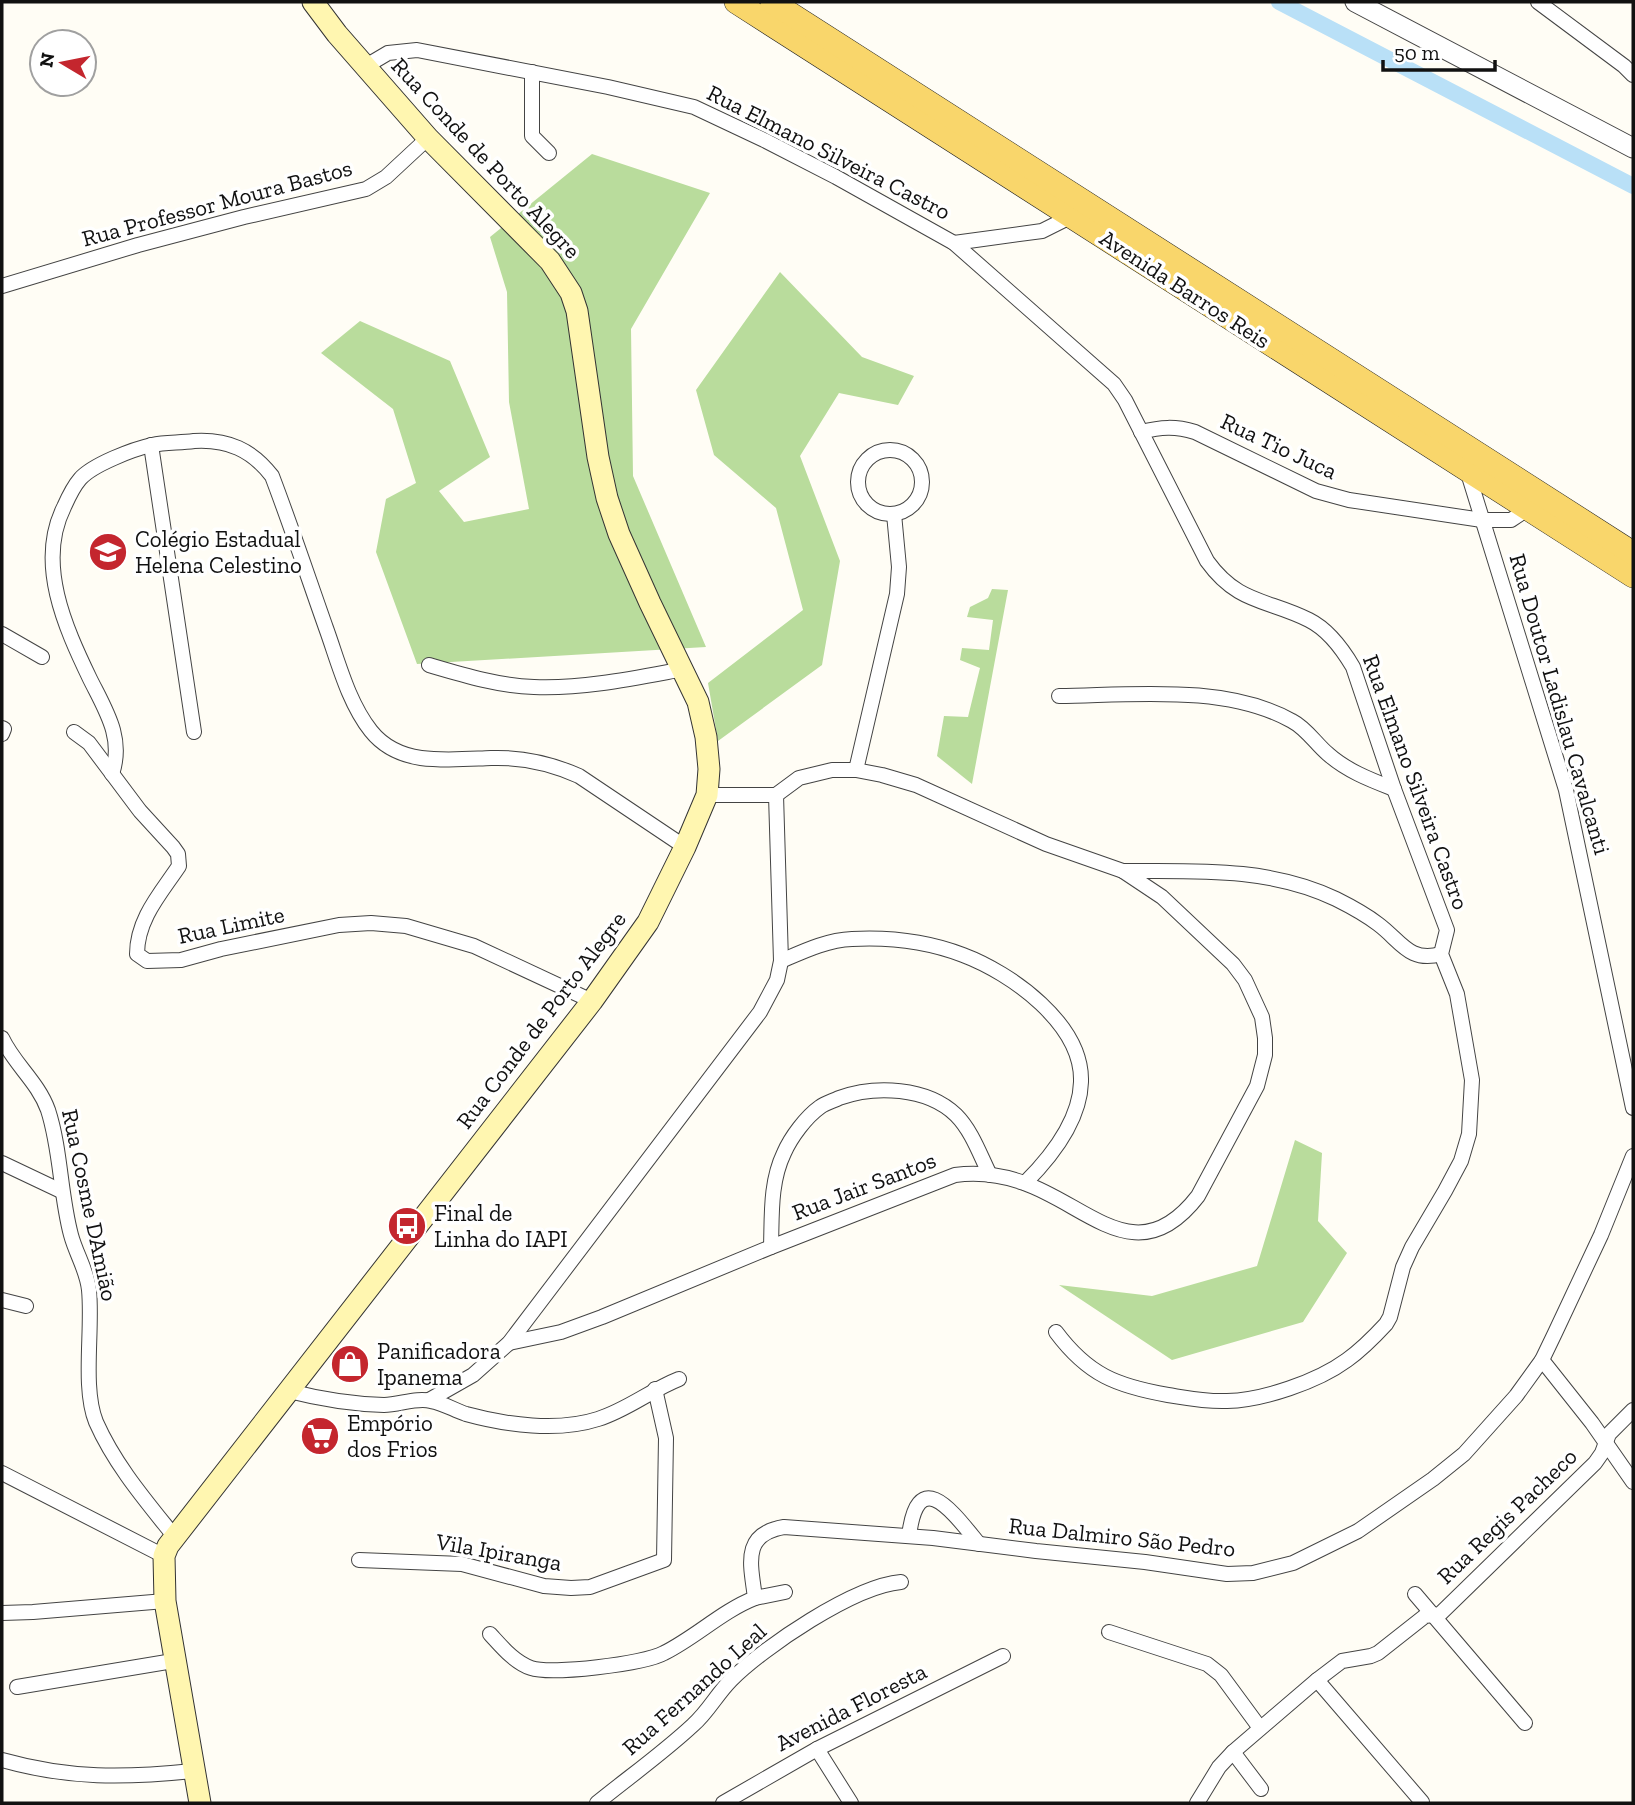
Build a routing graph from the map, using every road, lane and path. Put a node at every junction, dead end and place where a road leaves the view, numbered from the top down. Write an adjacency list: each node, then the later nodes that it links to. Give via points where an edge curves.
1 (299, 2): 7 (main road, Rua Conde de Porto Alegre)
2 (313, 2): 7 (main road, Rua Conde de Porto Alegre)
3 (736, 2): 14 (main road, Avenida Barros Reis)
4 (772, 2): 23 (main road, Avenida Barros Reis)
5 (1355, 2): 12 (street)
6 (1538, 2): 10 (street)
7 (337, 34): 8 (main road, Rua Conde de Porto Alegre)
8 (366, 66): 9 (street, Rua Elmano Silveira Castro, via 388,52 416,50); 11 (main road, Rua Conde de Porto Alegre)
9 (532, 72): 13 (street, via 533,136); 15 (street, Rua Elmano Silveira Castro, via 694,107 836,177)
10 (1633, 75)
11 (428, 138): 16 (street, Rua Professor Moura Bastos, via 366,189 164,238); 28 (main road, Rua Conde de Porto Alegre, via 537,246 571,293 607,498 650,603)
12 (1633, 148)
13 (549, 153)
14 (1072, 216): 15 (street, via 1042,230); 19 (main road, Avenida Barros Reis)
15 (954, 243): 17 (street, Rua Elmano Silveira Castro, via 1100,370 1125,400)
16 (2, 286)
17 (1141, 432): 22 (street, Rua Tio Juca, via 1177,427 1195,432 1316,491 1349,500); 34 (street, Rua Elmano Silveira Castro, via 1218,577 1244,595 1309,620 1346,655)
18 (151, 445): 31 (street); 33 (street, via 81,478 53,538 57,594 75,648 116,734 117,760); 37 (street, via 211,440 233,444 266,468 355,705 384,744 418,758 516,758 560,767)
19 (1466, 468): 20 (main road, Avenida Barros Reis); 22 (street, Rua Doutor Ladislau Cavalcanti)
20 (1529, 508): 22 (street, via 1511,520); 24 (main road, Avenida Barros Reis)
21 (894, 514): 21 (street, via 913,504 922,485 916,464 900,451 889,450 870,457 858,485 860,495 874,510); 32 (street, via 897,594)
22 (1482, 520): 43 (street, Rua Doutor Ladislau Cavalcanti, via 1569,801)
23 (1633, 552)
24 (1633, 576)
25 (2, 634): 26 (street)
26 (42, 657)
27 (429, 665): 28 (street, via 533,687 570,687)
28 (684, 669): 35 (main road, Rua Conde de Porto Alegre, via 706,737)
29 (1059, 696): 34 (street, via 1207,696 1255,705 1297,723 1344,767)
30 (74, 732): 33 (street, Rua Limite, via 89,743)
31 (194, 732)
32 (856, 769): 36 (street, Rua Jair Santos, via 799,778); 38 (street, Rua Jair Santos, via 916,785 1046,844)
33 (112, 774): 41 (street, Rua Limite, via 180,862 141,928 137,954 142,960 181,960 339,925 406,926 474,946)
34 (1394, 789): 39 (street, Rua Elmano Silveira Castro, via 1447,930)
35 (707, 795): 36 (street); 37 (main road, Rua Conde de Porto Alegre)
36 (776, 795): 40 (street)
37 (685, 848): 41 (main road, Rua Conde de Porto Alegre, via 648,922)
38 (1123, 871): 39 (street, via 1265,876 1313,889 1355,909 1410,953 1425,957); 48 (street, Rua Jair Santos, via 1176,909 1245,980 1262,1017 1262,1072 1198,1196 1172,1224 1138,1233 1120,1229)
39 (1441, 954): 53 (street, Rua Elmano Silveira Castro, via 1457,993 1472,1080 1469,1134 1461,1161 1403,1267 1390,1317 1368,1343 1318,1377 1261,1396 1227,1401 1120,1384 1089,1368)
40 (781, 961): 48 (street, via 850,939 908,941 979,961 1048,1011 1074,1048 1081,1083 1067,1128); 54 (street, via 772,991 737,1046)
41 (592, 1001): 58 (main road, Rua Conde de Porto Alegre)
42 (2, 1038): 49 (street, Rua Cosme DAmião, via 47,1107)
43 (1633, 1108)
44 (1633, 1156): 46 (street, Rua Dalmiro São Pedro)
45 (2, 1163): 49 (street)
46 (1630, 1173): 55 (street, Rua Dalmiro São Pedro)
47 (990, 1175): 48 (street, Rua Jair Santos); 50 (street, Rua Jair Santos, via 972,1173 938,1181); 50 (street, via 966,1128 938,1103 894,1091 848,1096 821,1105 785,1150 772,1197)
48 (1025, 1183)
49 (61, 1191): 65 (street, Rua Cosme DAmião, via 88,1287 90,1402 96,1422 121,1466)
50 (771, 1247): 54 (street, Rua Jair Santos, via 602,1317)
51 (2, 1300): 52 (street)
52 (26, 1306)
53 (1056, 1332)
54 (509, 1343): 59 (street, via 473,1376)
55 (1542, 1360): 61 (street); 66 (street, Rua Dalmiro São Pedro, via 1464,1454 1358,1531 1293,1563 1227,1574)
56 (679, 1379): 57 (street)
57 (655, 1389): 59 (street, via 624,1408 568,1424 498,1421); 68 (street, Vila Ipiranga, via 666,1438 666,1556 660,1562 590,1587 571,1588 544,1586 462,1564)
58 (289, 1391): 59 (street, via 350,1403); 65 (main road, Rua Conde de Porto Alegre)
59 (429, 1400)
60 (1633, 1410): 61 (street, Rua Regis Pacheco)
61 (1605, 1443): 63 (street); 75 (street, Rua Regis Pacheco, via 1595,1463 1568,1491 1440,1614)
62 (2, 1473): 67 (street)
63 (1633, 1482)
64 (909, 1535): 66 (street, Rua Dalmiro São Pedro); 66 (street, via 917,1505 923,1499 933,1499 952,1511); 72 (street, Rua Dalmiro São Pedro, via 784,1527 763,1532 751,1552)
65 (174, 1536): 67 (main road, Rua Conde de Porto Alegre)
66 (979, 1544)
67 (164, 1556): 73 (main road, Rua Conde de Porto Alegre)
68 (359, 1560)
69 (901, 1582): 91 (street, Rua Fernando Leal, via 867,1591 790,1633 730,1680 692,1726)
70 (785, 1592): 72 (street)
71 (1415, 1594): 75 (street)
72 (755, 1598): 77 (street, via 664,1653 637,1662 538,1670 520,1663)
73 (165, 1601): 74 (street); 79 (main road, Rua Conde de Porto Alegre)
74 (2, 1613)
75 (1432, 1615): 80 (street, Rua Regis Pacheco, via 1424,1616 1378,1653 1342,1661); 82 (street)
76 (1108, 1632): 83 (street, via 1207,1664 1221,1675)
77 (490, 1634)
78 (1003, 1656): 84 (street, Avenida Floresta)
79 (173, 1661): 81 (street); 87 (main road, Rua Conde de Porto Alegre)
80 (1317, 1681): 83 (street, Rua Regis Pacheco); 89 (street)
81 (17, 1687)
82 (1525, 1723)
83 (1260, 1728): 85 (street, Rua Regis Pacheco)
84 (817, 1749): 92 (street, Avenida Floresta); 93 (street)
85 (1233, 1752): 88 (street); 94 (street, Rua Regis Pacheco)
86 (2, 1760): 87 (street, via 89,1777)
87 (193, 1771): 90 (main road, Rua Conde de Porto Alegre)
88 (1261, 1790)
89 (1422, 1802)
90 (200, 1803)
91 (597, 1803)
92 (723, 1803)
93 (851, 1803)
94 (1197, 1803)

